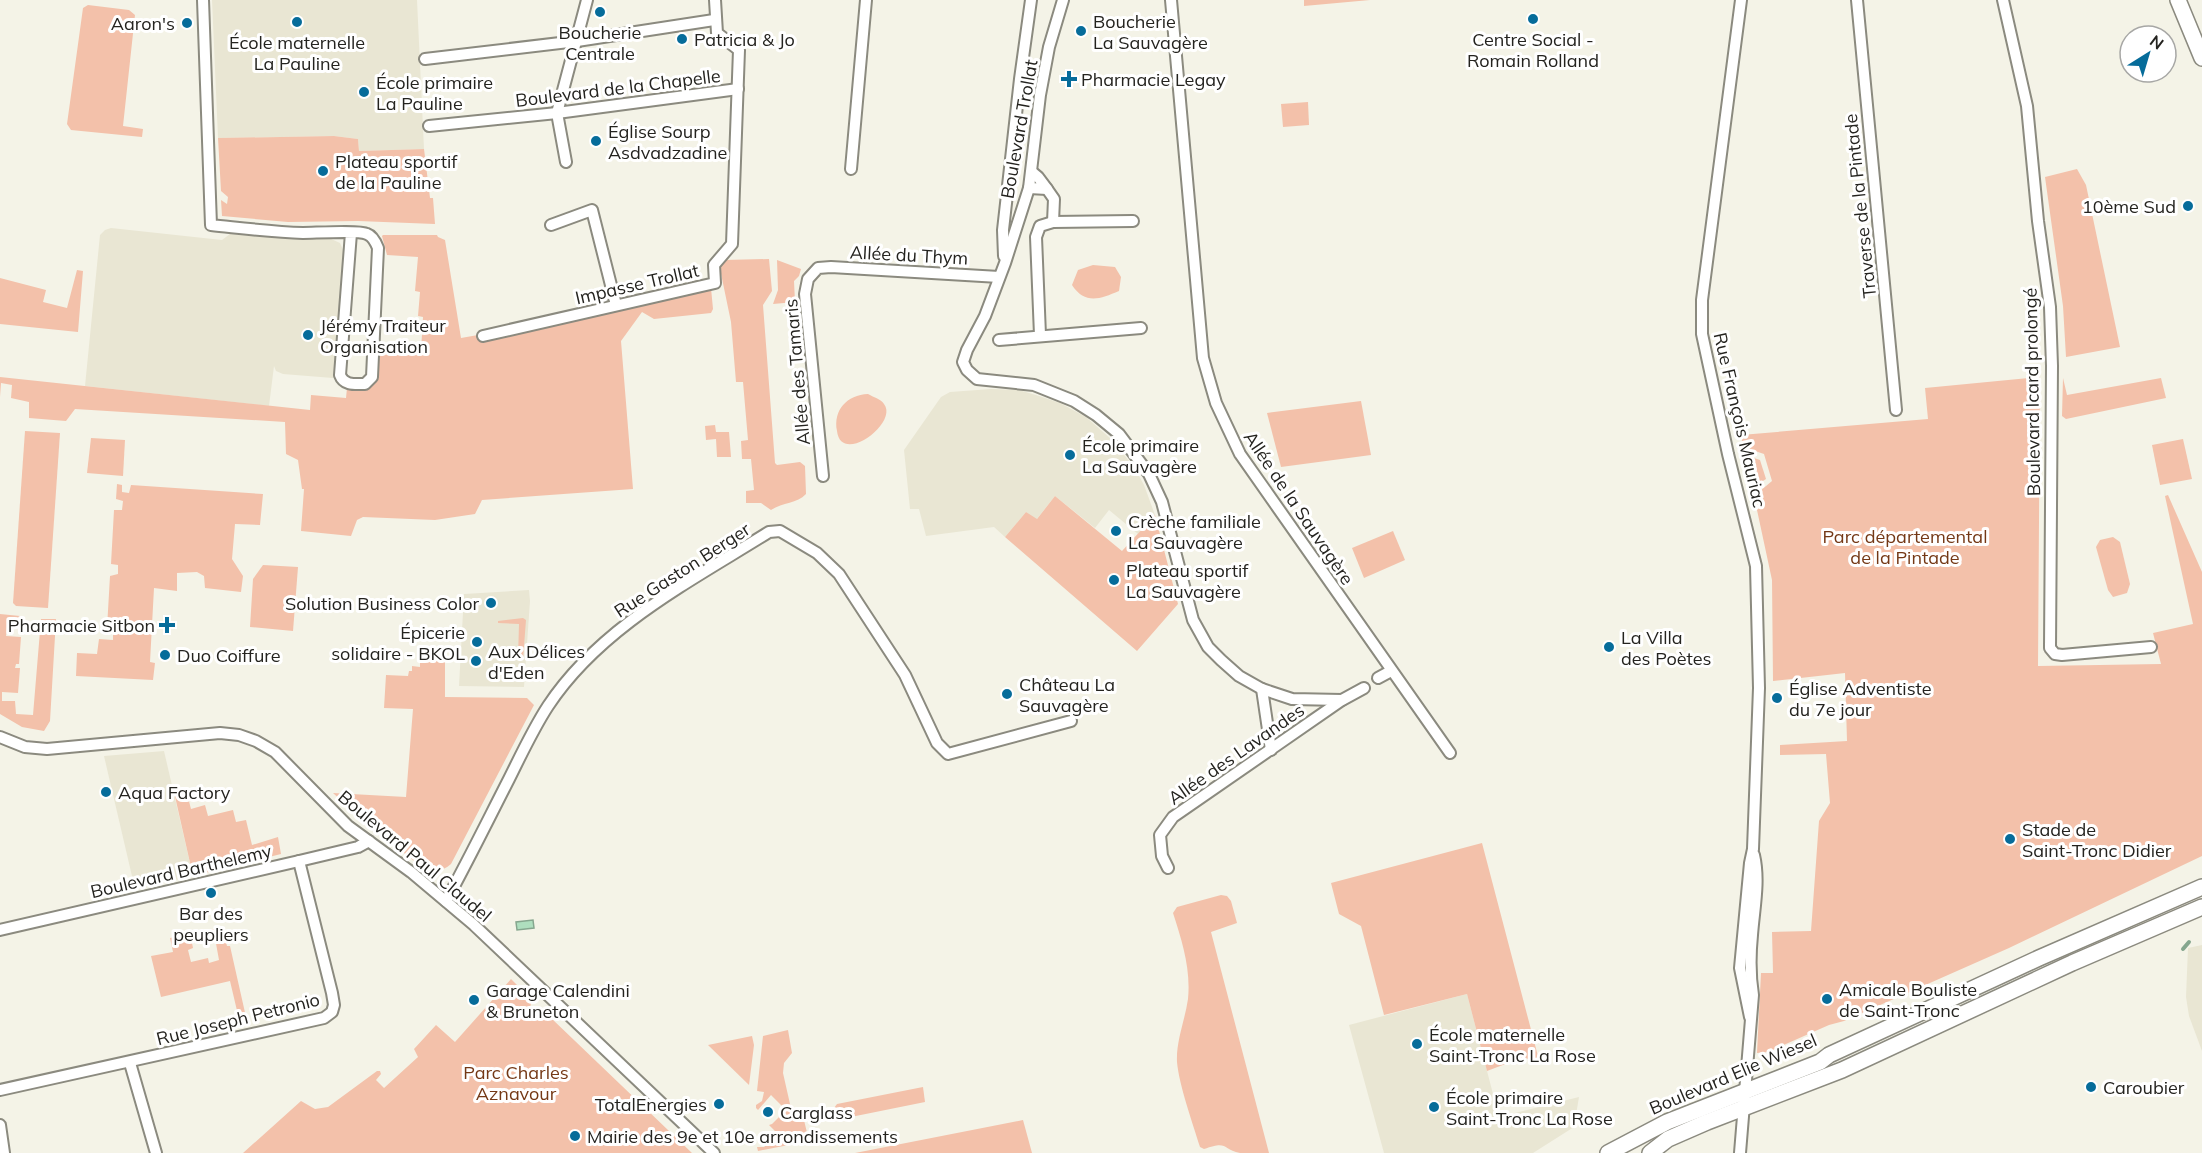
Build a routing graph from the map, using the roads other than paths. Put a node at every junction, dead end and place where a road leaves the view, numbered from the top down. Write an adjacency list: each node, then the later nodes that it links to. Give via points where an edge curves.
1 (203, 0): 28 (street, via 211,225)
2 (587, 0): 14 (street)
3 (715, 0): 12 (street)
4 (866, 0): 21 (street)
5 (1031, 0): 29 (street, Boulevard Trollat, via 1003,230)
6 (1063, 0): 22 (street, Boulevard Trollat, via 1040,95)
7 (1171, 0): 40 (street, Allée de la Sauvagère, via 1203,358 1216,403 1240,454)
8 (1741, 0): 58 (street, Rue François Mauriac, via 1702,300 1702,334 1756,566 1759,688 1751,936 1754,995)
9 (1857, 0): 37 (street, Traverse de la Pintade)
10 (2002, 0): 39 (street, Boulevard Icard prolongé, via 2027,106 2050,306 2050,648 2062,655)
11 (2178, 0): 13 (street)
12 (714, 20): 14 (street); 17 (street, Impasse Trollat, via 717,33 739,50)
13 (2195, 25): 15 (street)
14 (577, 40): 16 (street); 18 (street)
15 (2202, 58)
16 (425, 59)
17 (738, 89): 18 (street, Boulevard de la Chapelle); 32 (street, Impasse Trollat, via 732,244 714,265 715,283)
18 (557, 113): 19 (street, Boulevard de la Chapelle); 20 (street)
19 (429, 126)
20 (566, 162)
21 (851, 169)
22 (1032, 172): 23 (street, Boulevard Trollat); 24 (street)
23 (1029, 188): 24 (street); 29 (street, Boulevard Trollat)
24 (1047, 189): 26 (street, via 1054,199)
25 (1133, 221): 26 (street)
26 (1053, 222): 34 (street, via 1040,226 1036,237)
27 (552, 225): 32 (street, via 592,210)
28 (351, 233): 28 (street, via 367,233 378,248 372,377 365,384 346,383 340,375)
29 (1005, 263): 31 (street, Boulevard Trollat)
30 (818, 268): 31 (street, Allée du Thym); 38 (street, Allée des Tamaris, via 808,279 805,294)
31 (999, 277): 43 (street, Boulevard Trollat, via 963,362 967,370 977,379 1034,385 1074,401 1119,434 1149,474 1162,502 1200,634 1239,676)
32 (615, 305): 35 (street, Impasse Trollat)
33 (1141, 328): 34 (street)
34 (1040, 335): 36 (street)
35 (483, 336)
36 (999, 340)
37 (1896, 410)
38 (823, 476)
39 (2151, 647)
40 (1390, 671): 41 (street); 48 (street, Allée de la Sauvagère)
41 (1378, 678)
42 (1364, 688): 44 (street, Allée des Lavandes)
43 (1262, 689): 44 (street, Boulevard Trollat, via 1292,699); 47 (street)
44 (1342, 700): 47 (street, Allée des Lavandes)
45 (1071, 721): 53 (street, Rue Gaston Berger, via 948,754 937,743 905,675 839,574 808,547 780,531 769,532 621,628 574,674 543,714)
46 (0, 737): 49 (street, Boulevard Paul Claudel, via 25,747 46,749 201,734 239,735 274,752 348,826)
47 (1271, 750): 51 (street, Allée des Lavandes, via 1173,817 1160,835 1162,856)
48 (1450, 753)
49 (369, 841): 50 (street, Boulevard Barthelemy); 53 (street, Boulevard Paul Claudel)
50 (298, 861): 55 (street, Boulevard Barthelemy); 56 (street, Rue Joseph Petronio, via 332,993 332,1012 324,1018)
51 (1168, 868)
52 (2202, 887): 58 (street, Boulevard Elie Wiesel, via 2038,958 1820,1062)
53 (446, 901): 63 (street, Boulevard Paul Claudel, via 526,972)
54 (2202, 907): 59 (street, Boulevard Elie Wiesel, via 1842,1070)
55 (0, 930)
56 (130, 1063): 57 (street, Rue Joseph Petronio); 62 (street)
57 (0, 1090)
58 (1745, 1091): 59 (street, Rue François Mauriac); 64 (street, Boulevard Elie Wiesel, via 1667,1122)
59 (1744, 1108): 65 (street, Boulevard Elie Wiesel, via 1668,1139); 66 (street, Rue François Mauriac)
60 (0, 1125): 61 (street)
61 (4, 1153)
62 (156, 1153)
63 (714, 1153)
64 (1608, 1153)
65 (1650, 1153)
66 (1740, 1153)

